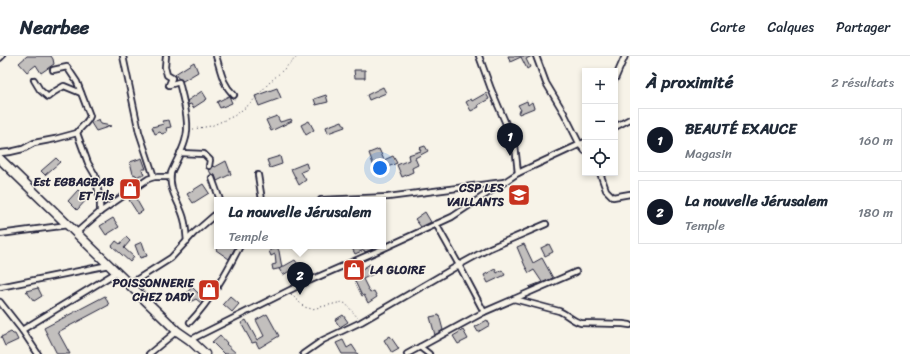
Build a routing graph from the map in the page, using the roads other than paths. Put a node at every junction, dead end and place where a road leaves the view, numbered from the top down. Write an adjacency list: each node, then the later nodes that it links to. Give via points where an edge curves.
1 (123, 56): 24 (street, via 139,132)
2 (166, 56): 18 (street, via 165,67 167,74 172,78 169,85 178,82 184,104 187,130 186,141)
3 (216, 56): 11 (street, via 224,83)
4 (479, 56): 21 (street, via 515,145)
5 (536, 56): 15 (street, via 546,83)
6 (625, 56): 8 (street)
7 (53, 70): 10 (street, via 67,67 78,82)
8 (618, 72)
9 (34, 80): 10 (street, via 48,97 64,86)
10 (81, 93): 14 (street, via 90,116)
11 (234, 95)
12 (630, 119): 13 (street)
13 (618, 125)
14 (77, 133): 17 (street); 32 (street, via 95,175)
15 (582, 142)
16 (582, 144): 21 (street)
17 (0, 153)
18 (180, 153): 20 (street, via 204,154 210,160); 25 (street)
19 (0, 159): 36 (highway)
20 (209, 166)
21 (518, 173): 27 (street)
22 (258, 174): 30 (street)
23 (601, 176): 28 (street, via 606,190 613,197)
24 (154, 177): 25 (street); 32 (street)
25 (170, 177): 39 (street, via 174,196 185,221)
26 (212, 178): 29 (street)
27 (504, 182): 31 (street); 34 (street, via 452,217)
28 (630, 194)
29 (219, 197)
30 (262, 197)
31 (386, 197)
32 (100, 212): 37 (street)
33 (214, 216): 39 (street)
34 (436, 224): 40 (street); 44 (street)
35 (546, 224): 44 (street, via 490,248)
36 (68, 225): 37 (highway); 38 (street)
37 (76, 233): 43 (highway)
38 (0, 234)
39 (187, 241): 47 (street, via 171,258)
40 (386, 247)
41 (238, 249): 52 (street, via 200,312)
42 (381, 249): 56 (street, via 288,291)
43 (109, 265): 45 (highway); 48 (street)
44 (459, 265): 51 (street); 61 (street, via 361,322 323,340)
45 (117, 272): 47 (highway); 54 (street)
46 (576, 272): 49 (street)
47 (130, 284): 55 (highway)
48 (0, 287)
49 (514, 299): 51 (street); 53 (street, via 565,313 575,322)
50 (0, 302): 54 (street)
51 (484, 312): 57 (street)
52 (190, 322)
53 (630, 325)
54 (22, 330): 58 (street)
55 (177, 331): 56 (highway); 59 (street)
56 (190, 340): 60 (highway)
57 (420, 347): 62 (street); 63 (street)
58 (38, 354)
59 (149, 354)
60 (205, 354)
61 (303, 354)
62 (407, 354)
63 (429, 354)

